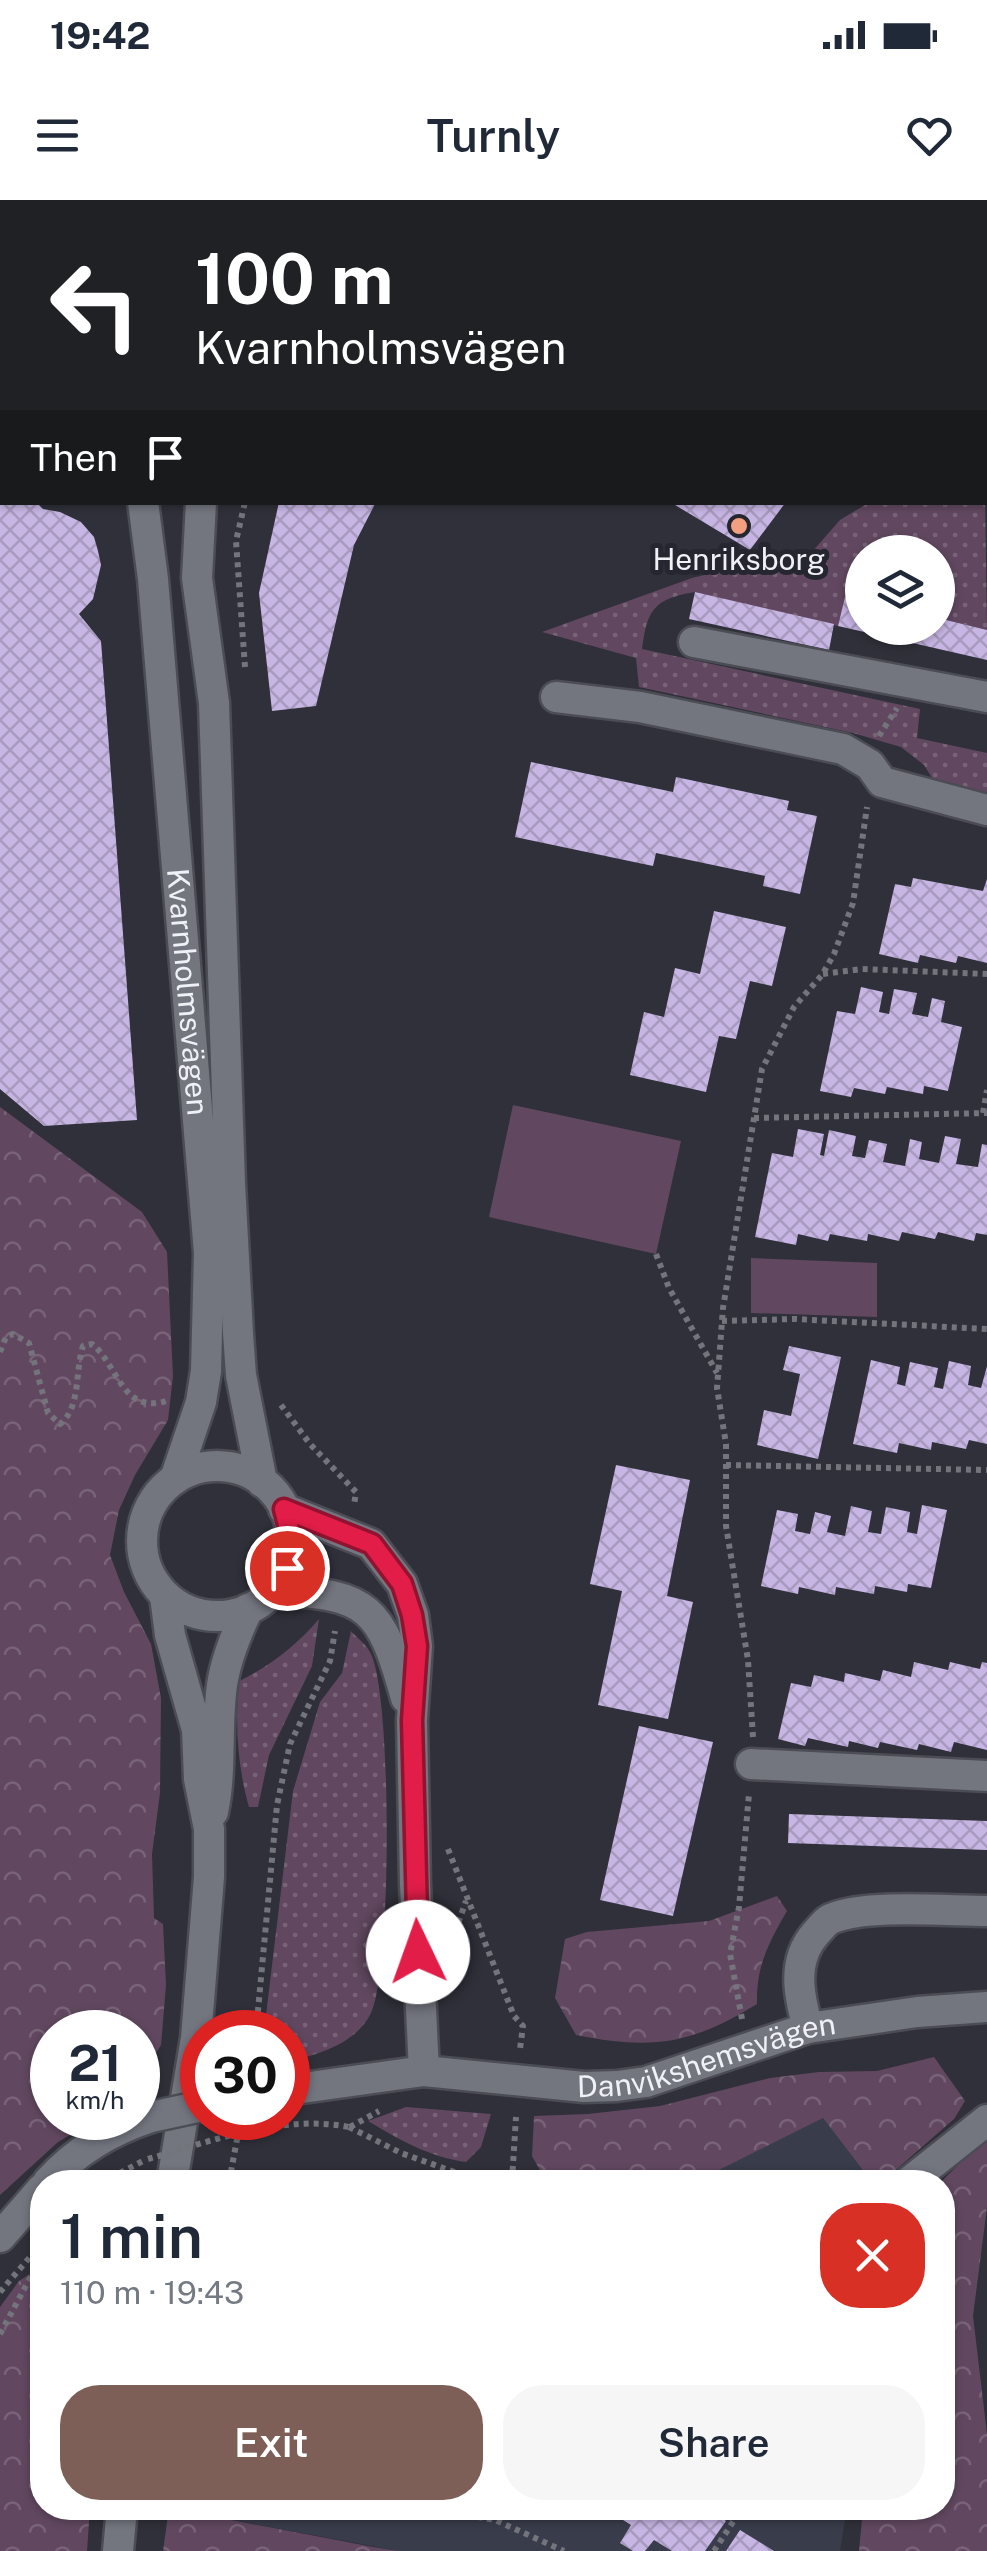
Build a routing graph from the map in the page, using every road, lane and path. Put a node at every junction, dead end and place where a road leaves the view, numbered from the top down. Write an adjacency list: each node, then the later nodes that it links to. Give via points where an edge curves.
1 (143, 505): 25 (street, Kvarnholmsvägen, via 209,1253 206,1371)
2 (201, 505): 26 (street, Kvarnholmsvägen, via 197,578 214,703 238,1333)
3 (244, 505): 4 (path)
4 (237, 564)
5 (694, 642): 6 (street)
6 (914, 682): 8 (street); 9 (path, via 879,736)
7 (556, 697): 9 (street, via 640,707 842,749)
8 (987, 697)
9 (870, 765): 10 (street, via 882,782); 12 (path, via 854,903)
10 (987, 810)
11 (987, 974): 12 (path, via 862,969)
12 (822, 975): 15 (path, via 794,1007 762,1069)
13 (987, 1090): 14 (path)
14 (985, 1113): 15 (path)
15 (754, 1118): 17 (path)
16 (656, 1254): 20 (path)
17 (722, 1322): 18 (path); 20 (path)
18 (987, 1329)
19 (0, 1352): 21 (path, via 13,1334 29,1342 48,1413 60,1424 72,1408 78,1360 92,1344 140,1402)
20 (718, 1375): 23 (path)
21 (180, 1397)
22 (281, 1404): 28 (path, via 356,1492)
23 (726, 1465): 24 (path); 34 (path, via 726,1526 754,1726)
24 (987, 1470)
25 (174, 1479): 26 (street, via 218,1466); 30 (street, Kvarnholmsvägen, via 143,1525 143,1555)
26 (262, 1482): 27 (street, Kvarnholmsvägen)
27 (284, 1509): 28 (street); 29 (street, via 292,1540)
28 (351, 1536): 33 (street, via 372,1544 402,1584 417,1646)
29 (274, 1590): 31 (street); 32 (street)
30 (165, 1596): 32 (street, via 200,1614); 36 (street, Kvarnholmsvägen, via 197,1730)
31 (341, 1596): 33 (street, via 376,1618); 39 (path, via 330,1661 290,1744 277,1805)
32 (248, 1609): 36 (street, Kvarnholmsvägen, via 222,1684 220,1781)
33 (412, 1720): 42 (street)
34 (751, 1764): 35 (street); 40 (path, via 730,1954)
35 (987, 1776)
36 (208, 1830): 50 (street, Kvarnholmsvägen, via 196,2038)
37 (987, 1911): 41 (street, via 830,1918 799,1962)
38 (987, 2007): 41 (street, Danvikshemsvägen)
39 (258, 2010)
40 (744, 2026)
41 (808, 2028): 42 (street, Danvikshemsvägen, via 617,2086)
42 (424, 2070): 43 (street, Danvikshemsvägen)
43 (310, 2086)
44 (180, 2111): 48 (street, bridge, via 118,2128)
45 (516, 2118): 53 (path)
46 (987, 2120): 54 (street)
47 (237, 2140): 51 (path)
48 (63, 2170)
49 (126, 2170): 52 (path, bridge, via 218,2139 318,2123 349,2127)
50 (174, 2170)
51 (231, 2170)
52 (449, 2170)
53 (513, 2170)
54 (924, 2170)
55 (30, 2203): 56 (street)
56 (0, 2237)
57 (30, 2257): 59 (path)
58 (30, 2278): 60 (path)
59 (0, 2292)
60 (0, 2334)
61 (121, 2520): 64 (street)
62 (495, 2520): 65 (path)
63 (734, 2520): 66 (path)
64 (118, 2551)
65 (564, 2551)
66 (714, 2551)

